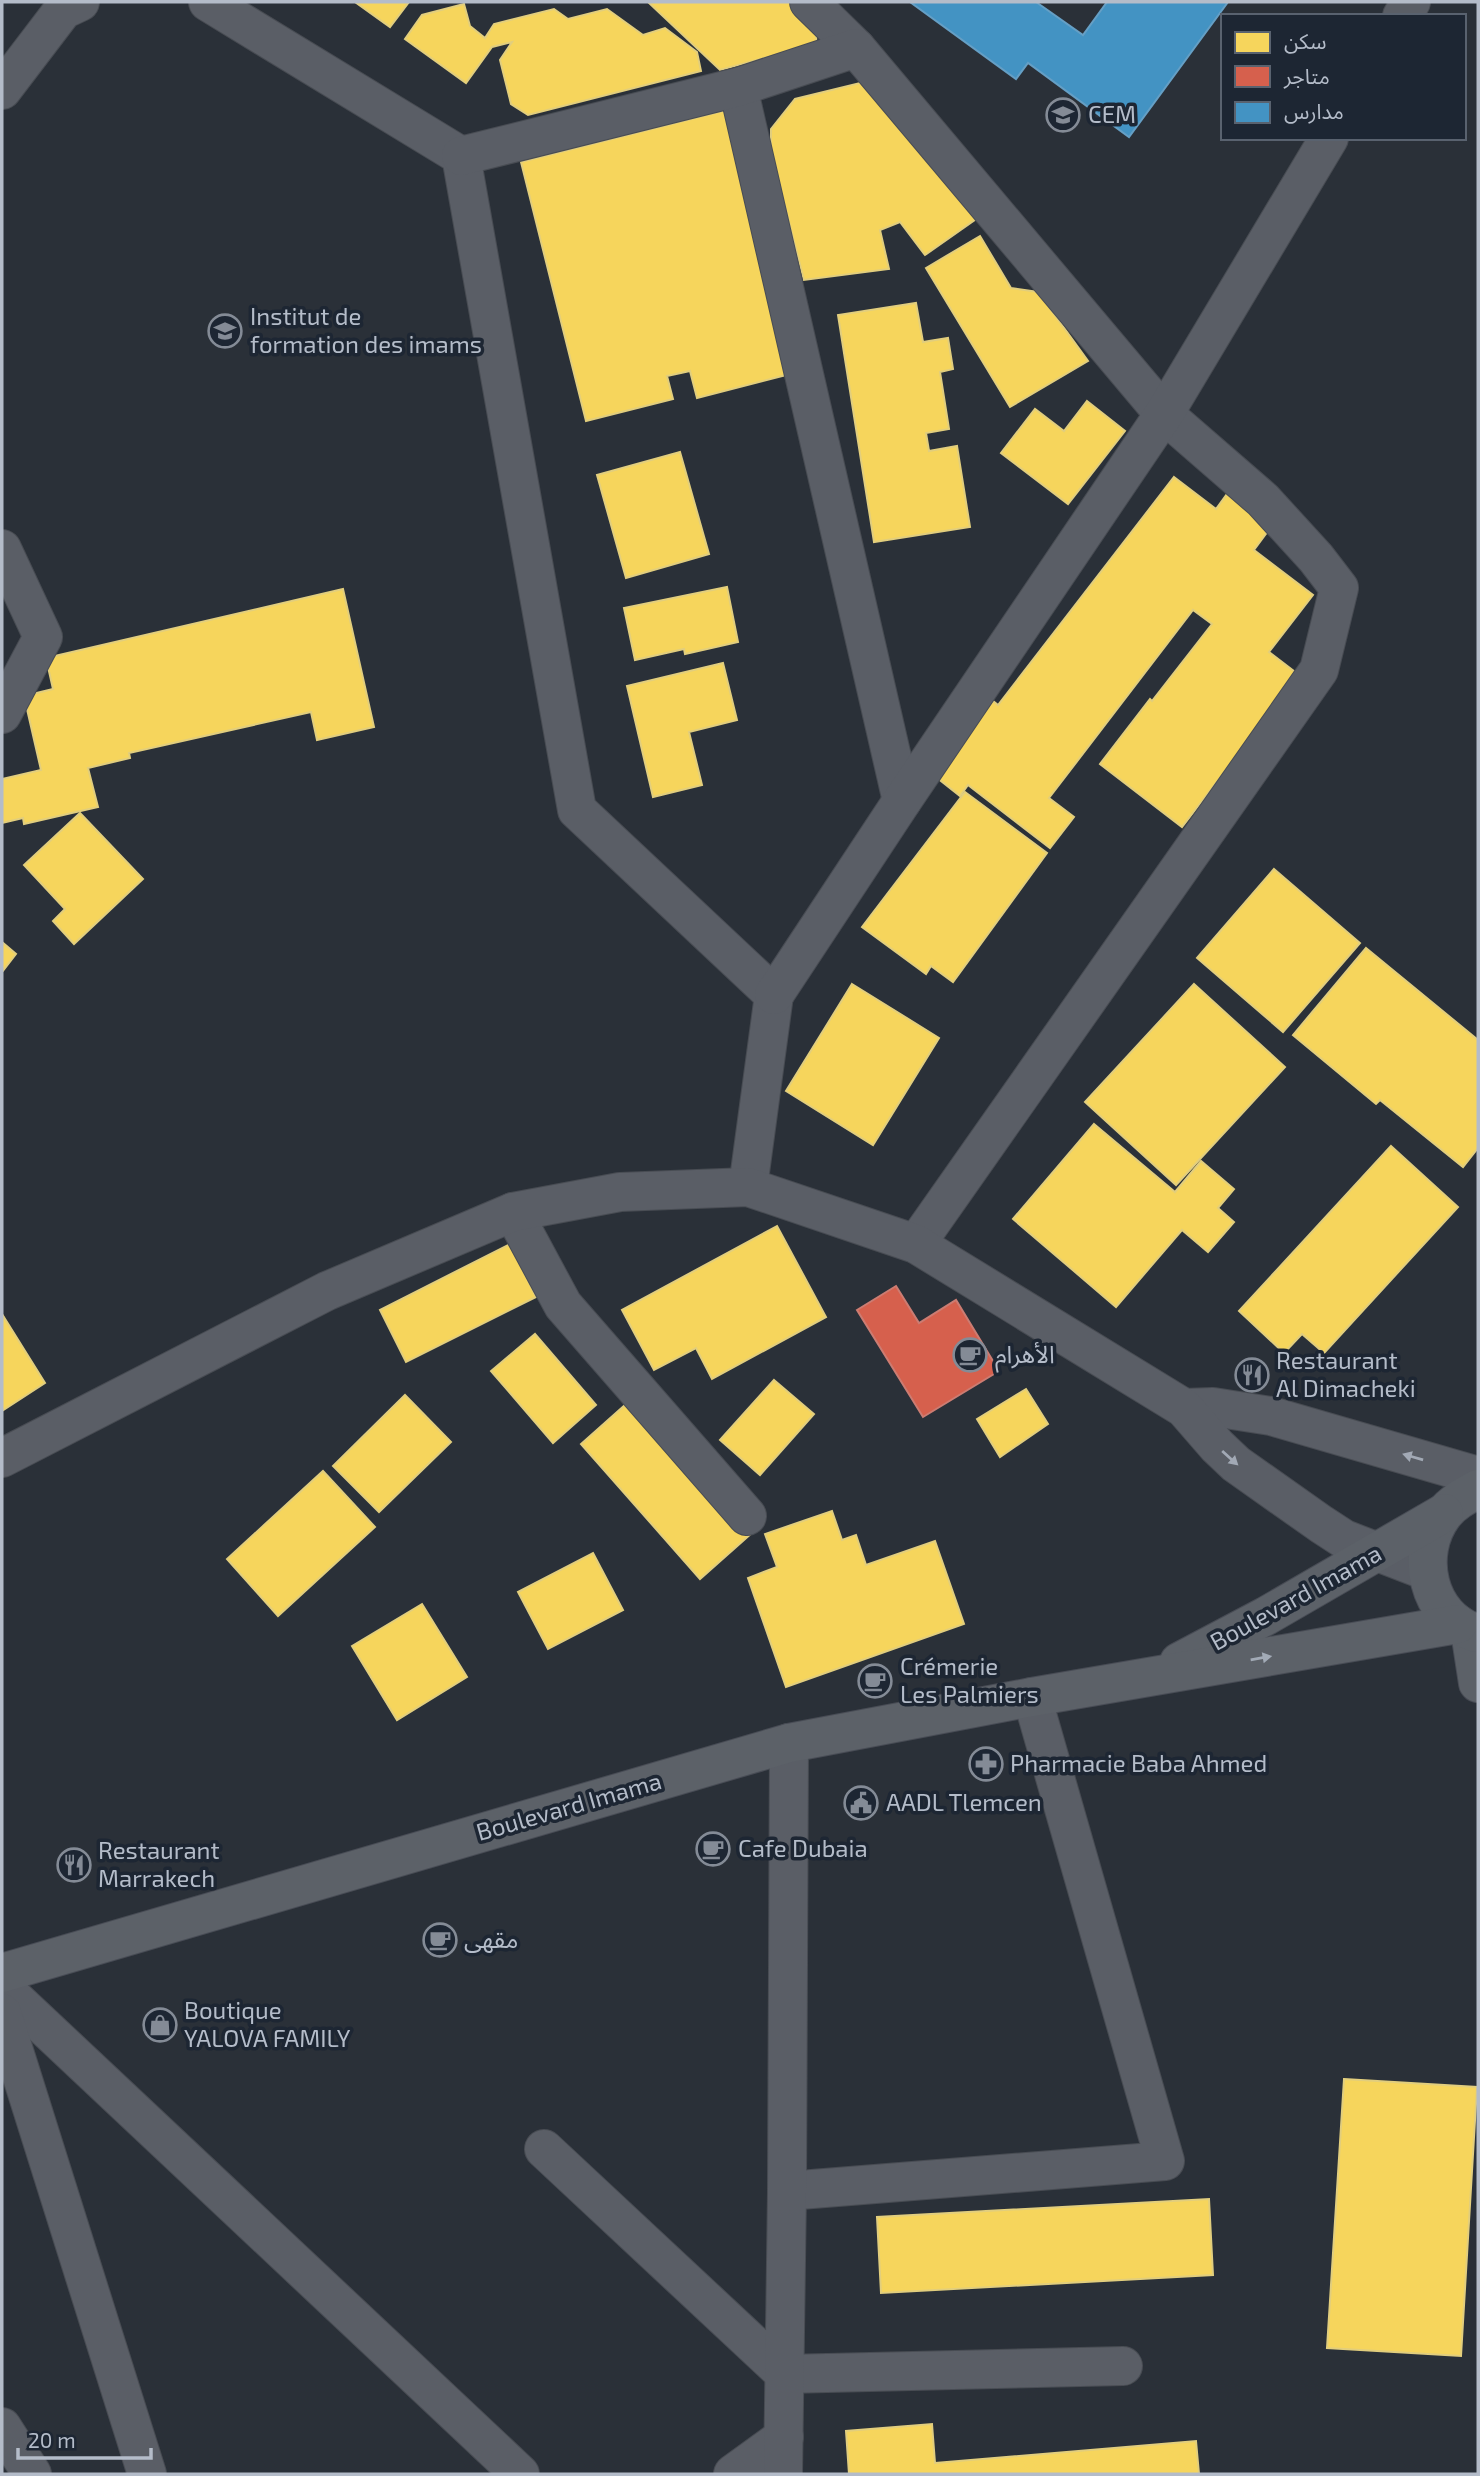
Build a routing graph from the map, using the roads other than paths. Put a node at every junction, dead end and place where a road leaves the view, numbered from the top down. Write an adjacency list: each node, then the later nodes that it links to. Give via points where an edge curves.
1 (80, 2): 6 (street, via 64,10)
2 (208, 2): 8 (street)
3 (809, 2): 4 (street)
4 (856, 48): 5 (street); 9 (street)
5 (738, 87): 8 (street); 12 (street)
6 (2, 90)
7 (1328, 140): 9 (street)
8 (461, 156): 13 (street, via 577,810)
9 (1164, 414): 12 (street); 16 (street, via 1263,500 1339,588 1319,670)
10 (2, 548): 11 (street, via 43,637)
11 (2, 714)
12 (902, 801): 13 (street)
13 (774, 995): 14 (street)
14 (748, 1187): 15 (street, via 620,1192); 16 (street)
15 (513, 1212): 18 (street, via 327,1291); 22 (street, via 563,1305)
16 (916, 1244): 17 (street)
17 (1184, 1408): 19 (street, one-way to 17, via 1271,1416 1213,1407); 23 (street, one-way to 23, via 1236,1464 1344,1539)
18 (2, 1458)
19 (1478, 1476)
20 (1478, 1489): 21 (main road, Boulevard Imama)
21 (1444, 1513): 23 (main road, Boulevard Imama); 24 (main road, via 1427,1550)
22 (747, 1516)
23 (1379, 1553): 24 (street); 26 (main road, Boulevard Imama)
24 (1427, 1571): 25 (main road, via 1443,1609)
25 (1469, 1630): 26 (main road, Boulevard Imama, one-way to 25); 27 (main road)
26 (1146, 1679): 28 (main road, Boulevard Imama)
27 (1478, 1683)
28 (1032, 1697): 29 (main road, Boulevard Imama); 34 (street, via 1164,2161)
29 (789, 1744): 30 (main road, Boulevard Imama); 34 (street)
30 (2, 1973)
31 (2, 1987): 41 (street)
32 (2, 2013): 40 (street)
33 (544, 2149): 36 (street)
34 (787, 2191): 36 (street)
35 (1123, 2366): 36 (street)
36 (785, 2374): 38 (street)
37 (2, 2427): 39 (street)
38 (784, 2456): 42 (street)
39 (32, 2474)
40 (147, 2474)
41 (520, 2474)
42 (733, 2474)

